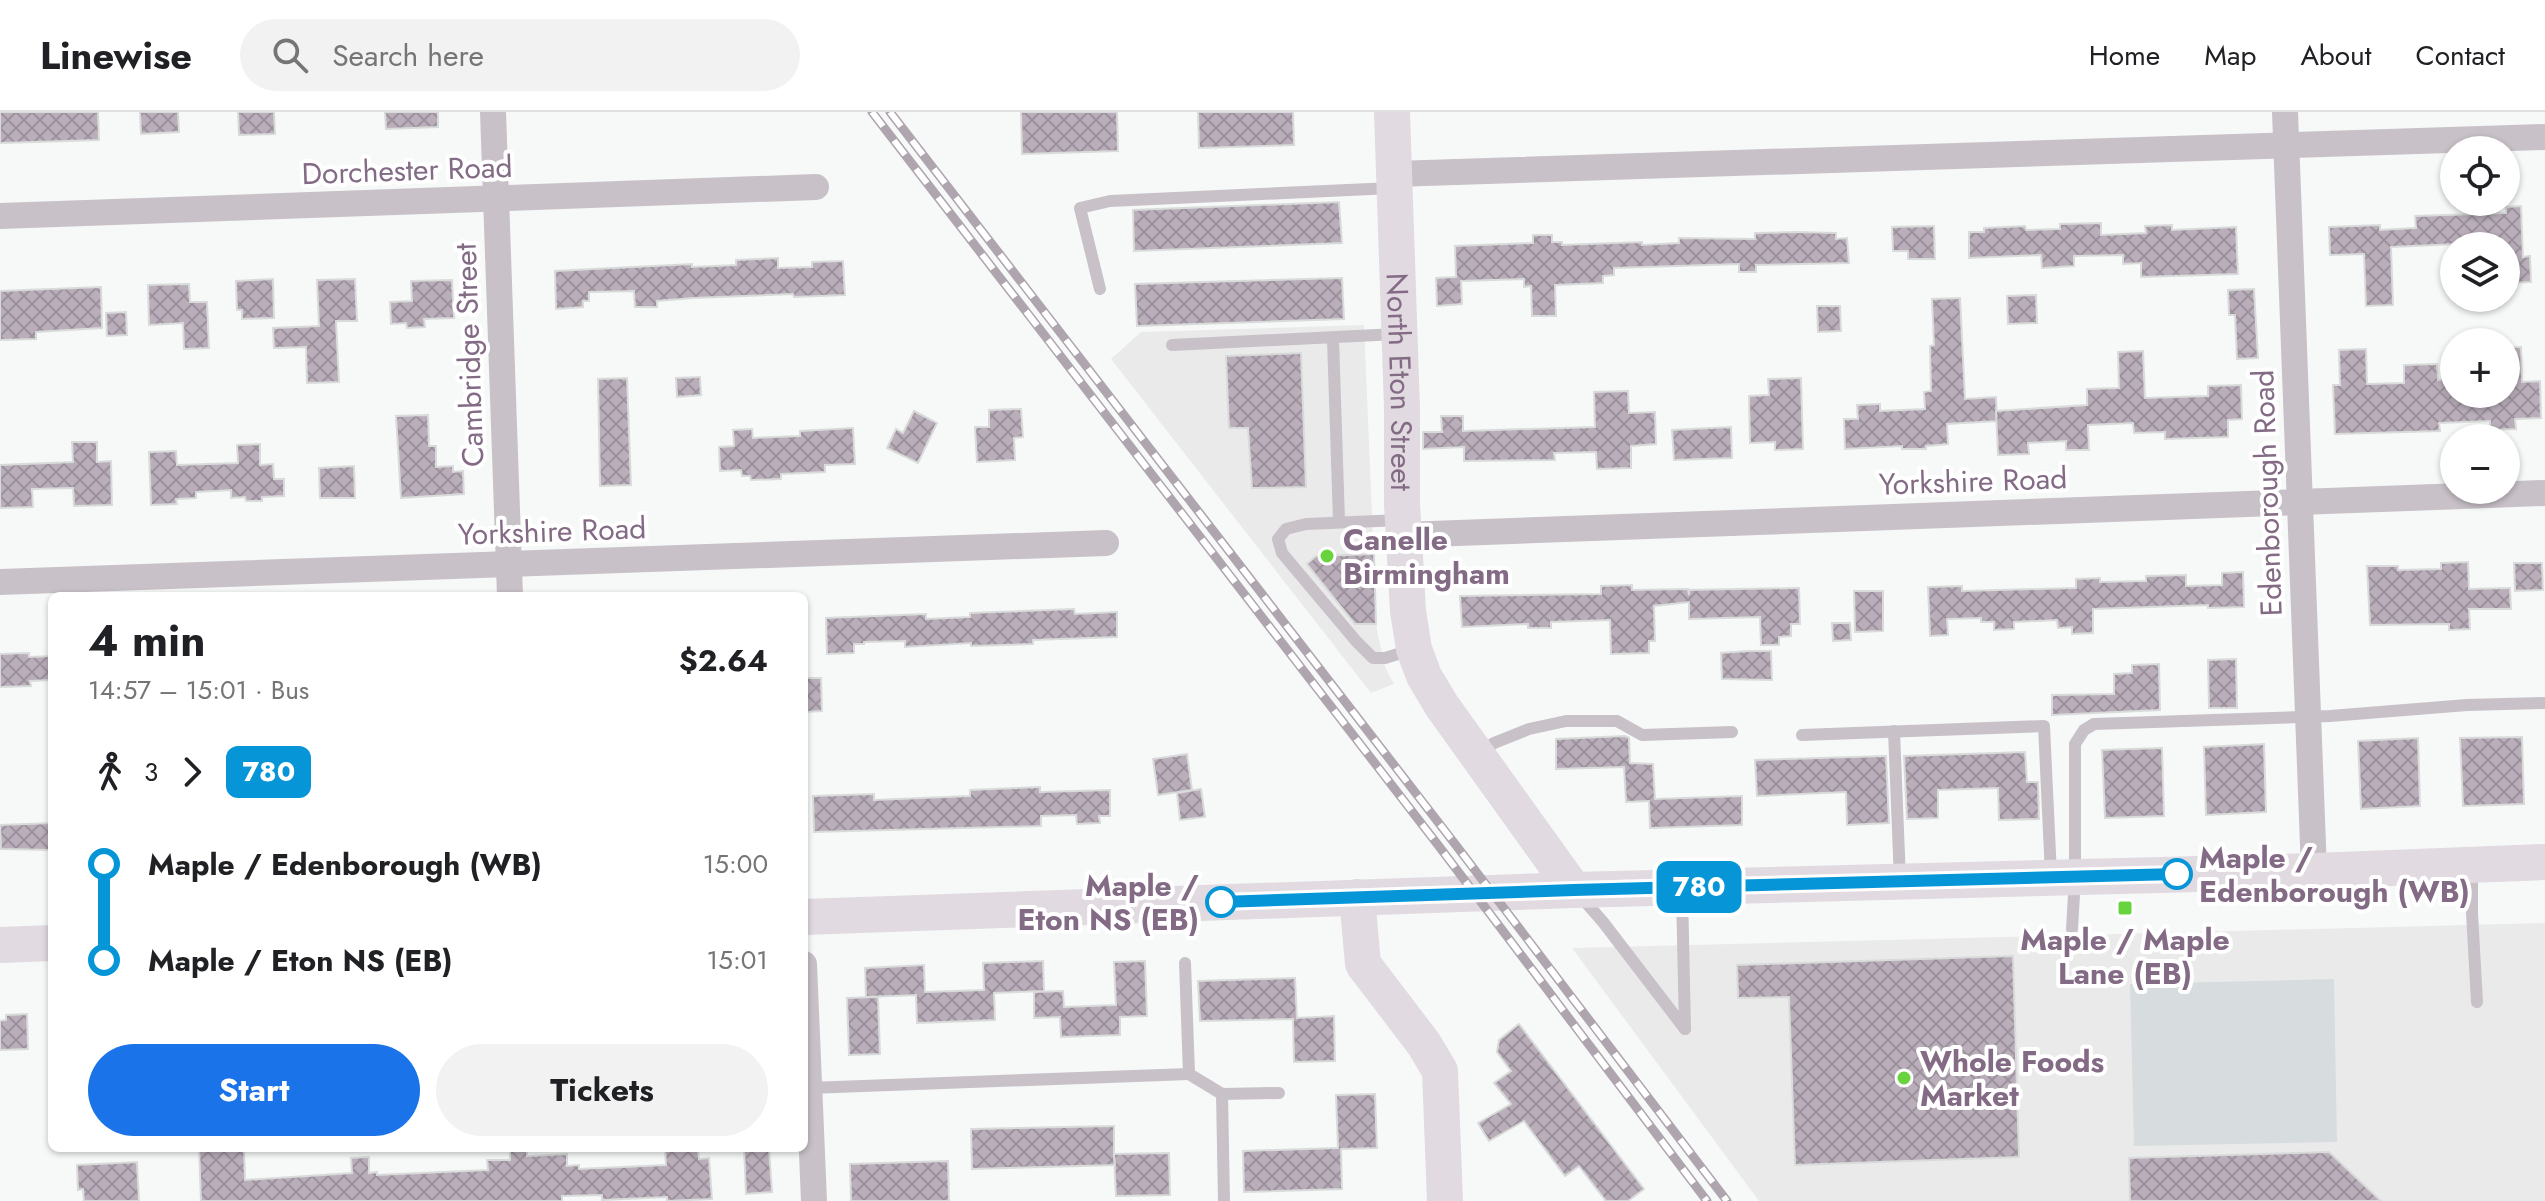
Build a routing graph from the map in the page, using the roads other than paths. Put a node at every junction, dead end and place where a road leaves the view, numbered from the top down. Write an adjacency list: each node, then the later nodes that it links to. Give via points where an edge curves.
1 (493, 112): 8 (street, Cambridge Street)
2 (1392, 112): 6 (main road, North Eton Street)
3 (2285, 112): 5 (street, Edenborough Road)
4 (2545, 137): 5 (street)
5 (2286, 146): 6 (street); 15 (street, Edenborough Road)
6 (1394, 181): 10 (lane, via 1110,201 1080,208); 11 (main road, North Eton Street)
7 (816, 187): 8 (street, Dorchester Road)
8 (496, 199): 9 (street, Dorchester Road); 19 (street, Cambridge Street)
9 (0, 216)
10 (1100, 289)
11 (1400, 334): 12 (lane); 17 (main road, North Eton Street)
12 (1333, 339): 13 (lane); 16 (lane)
13 (1172, 345)
14 (2545, 493): 15 (street, Yorkshire Road)
15 (2300, 501): 17 (street, Yorkshire Road); 24 (street, Edenborough Road)
16 (1339, 521): 17 (lane); 22 (lane, via 1286,529 1278,539 1282,553 1373,658)
17 (1403, 527): 22 (main road, North Eton Street)
18 (1106, 543): 19 (street, Yorkshire Road)
19 (509, 564): 20 (street, Yorkshire Road); 21 (street, Cambridge Street)
20 (0, 582)
21 (510, 592)
22 (1414, 649): 28 (main road, North Eton Street, via 1424,676)
23 (2545, 703): 24 (lane)
24 (2307, 716): 31 (street, Edenborough Road); 32 (lane, via 2094,724 2084,730 2075,744)
25 (1894, 731): 27 (lane); 32 (lane, via 2044,726); 33 (lane)
26 (1732, 732): 28 (lane, via 1642,735 1617,721 1566,721 1529,729)
27 (1802, 735)
28 (1477, 755): 35 (main road, North Eton Street)
29 (2545, 862): 30 (main road)
30 (2472, 865): 31 (main road); 42 (lane)
31 (2314, 871): 32 (main road)
32 (2063, 877): 33 (main road); 38 (lane)
33 (1900, 881): 34 (main road)
34 (1682, 888): 35 (main road); 35 (lane, via 1685,1029)
35 (1574, 890): 36 (main road)
36 (1357, 897): 37 (main road); 50 (main road, via 1363,964 1440,1071)
37 (808, 917)
38 (2072, 929)
39 (48, 943): 40 (main road)
40 (0, 945)
41 (1185, 963): 44 (lane)
42 (2477, 1002)
43 (808, 1063): 45 (street)
44 (1189, 1074): 45 (lane); 47 (lane)
45 (809, 1088): 48 (street)
46 (1279, 1093): 47 (lane)
47 (1222, 1094): 49 (lane)
48 (814, 1201)
49 (1224, 1201)
50 (1445, 1201)

